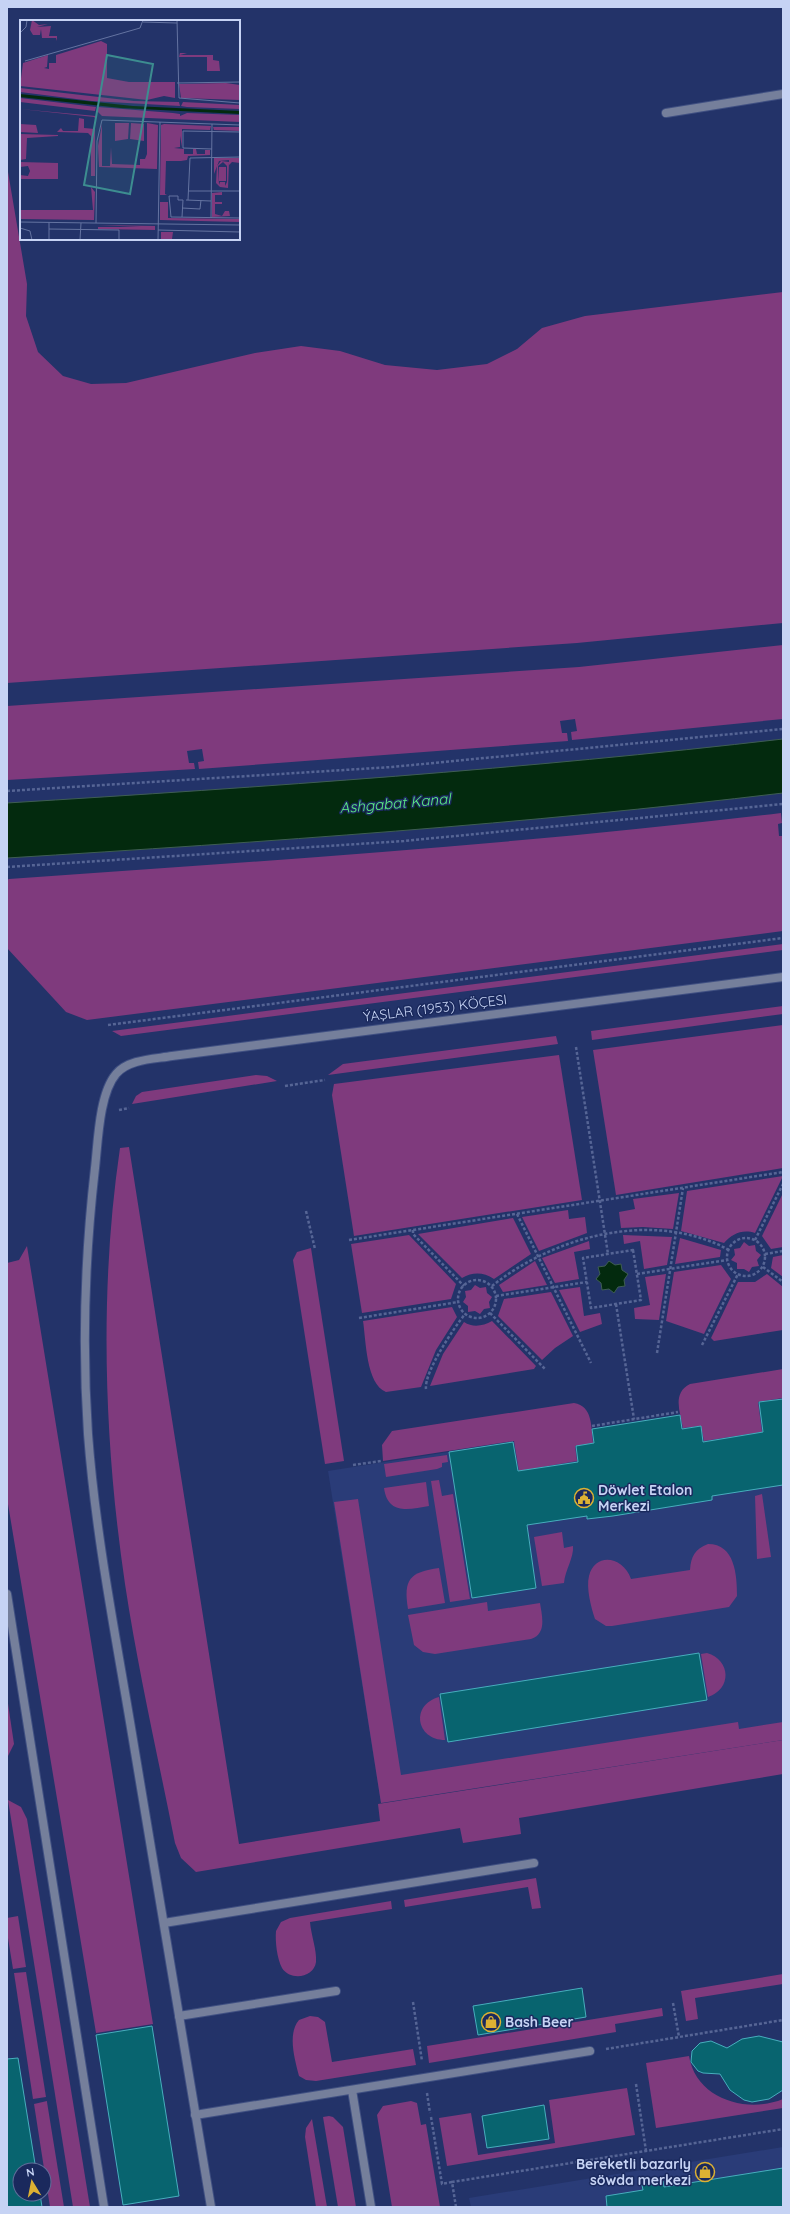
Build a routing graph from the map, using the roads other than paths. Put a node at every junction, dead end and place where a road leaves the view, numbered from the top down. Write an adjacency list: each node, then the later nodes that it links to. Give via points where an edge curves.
1 (783, 94): 2 (street)
2 (666, 113)
3 (783, 977): 6 (street, ÝAŞLAR (1953) KÖÇESI, via 138,1062 125,1066 115,1075 107,1094 98,1138 87,1262 88,1434 99,1527)
4 (7, 1594): 12 (street)
5 (534, 1863): 6 (street)
6 (164, 1923): 8 (street, ÝAŞLAR (1953) KÖÇESI)
7 (336, 1991): 8 (street)
8 (179, 2016): 11 (street, ÝAŞLAR (1953) KÖÇESI)
9 (590, 2052): 10 (street)
10 (352, 2090): 11 (street); 14 (street)
11 (195, 2115): 13 (street, ÝAŞLAR (1953) KÖÇESI)
12 (104, 2207)
13 (210, 2207)
14 (371, 2207)

